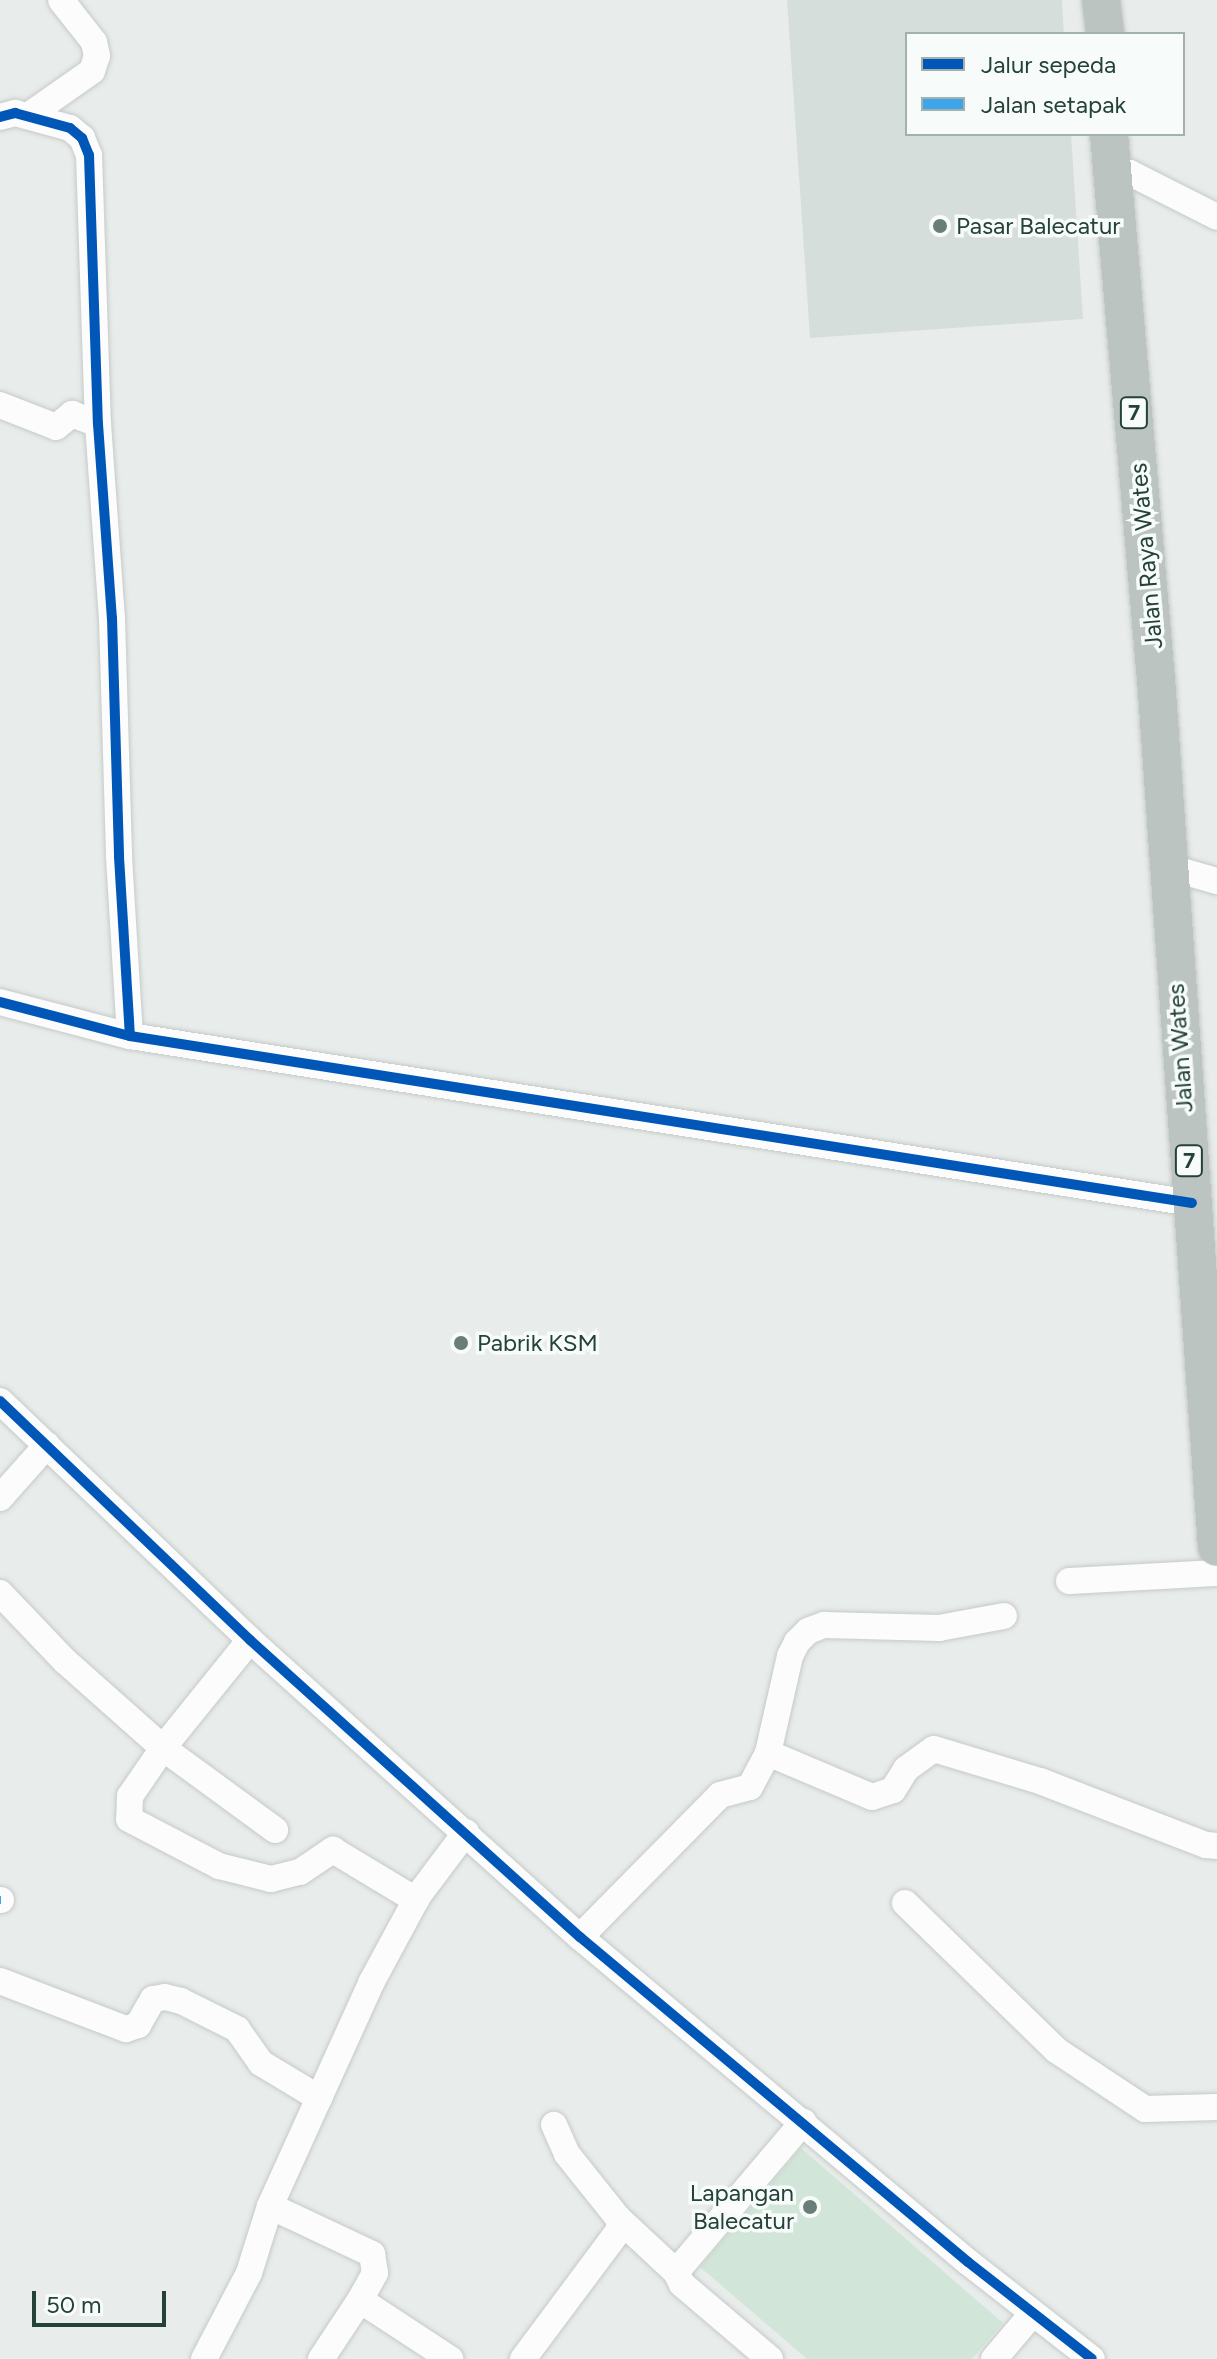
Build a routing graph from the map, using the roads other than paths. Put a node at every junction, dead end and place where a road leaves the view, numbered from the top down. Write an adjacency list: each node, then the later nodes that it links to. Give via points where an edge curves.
1 (61, 0): 6 (street, via 94,42 97,56 92,71)
2 (1084, 0): 4 (highway)
3 (1101, 0): 5 (highway)
4 (1087, 32)
5 (1105, 32)
6 (28, 116): 7 (street); 12 (street, via 70,128 82,138 89,155)
7 (0, 117)
8 (1109, 136): 9 (highway, Jalan Raya Wates / 7)
9 (1112, 172): 10 (street, via 1130,173); 13 (highway, Jalan Raya Wates / 7)
10 (1217, 217)
11 (0, 405): 12 (street, via 56,427 72,414)
12 (98, 424): 17 (street)
13 (1157, 692): 14 (highway, Jalan Wates / 7)
14 (1169, 870): 15 (street); 18 (highway, Jalan Wates / 7)
15 (1217, 881)
16 (0, 1002): 17 (street)
17 (130, 1036): 18 (street)
18 (1192, 1203): 22 (highway, Jalan Wates / 7)
19 (0, 1401): 20 (street)
20 (47, 1445): 21 (street); 27 (street)
21 (0, 1498)
22 (1217, 1547)
23 (1217, 1573): 24 (street)
24 (1069, 1581)
25 (0, 1593): 28 (street, via 65,1661)
26 (1004, 1616): 29 (street, via 939,1628 824,1625 808,1631 790,1656)
27 (250, 1640): 28 (street); 31 (street)
28 (163, 1748): 30 (street); 33 (street, via 130,1796 129,1819 219,1866 271,1879 300,1872 326,1852 339,1852)
29 (768, 1753): 32 (street, via 872,1797 893,1790 906,1769 934,1749 1040,1781); 35 (street, via 750,1787 720,1795)
30 (275, 1830)
31 (466, 1832): 33 (street); 35 (street)
32 (1217, 1846)
33 (416, 1900): 37 (street)
34 (905, 1903): 38 (street, via 1056,2050 1145,2109)
35 (580, 1937): 39 (street)
36 (0, 1981): 37 (street, via 126,2029 138,2025 153,1999 181,2001 237,2029 261,2063)
37 (319, 2098): 41 (street)
38 (1217, 2107)
39 (803, 2122): 43 (street); 45 (street)
40 (554, 2125): 42 (street, via 567,2154)
41 (270, 2206): 44 (street, via 372,2254 375,2273); 46 (street, via 249,2273)
42 (618, 2218): 43 (street); 49 (street, via 614,2240)
43 (676, 2272): 50 (street, via 682,2284)
44 (360, 2300): 47 (street); 48 (street)
45 (1033, 2313): 51 (street); 52 (street)
46 (204, 2359)
47 (321, 2359)
48 (450, 2359)
49 (523, 2359)
50 (770, 2359)
51 (994, 2359)
52 (1092, 2359)

